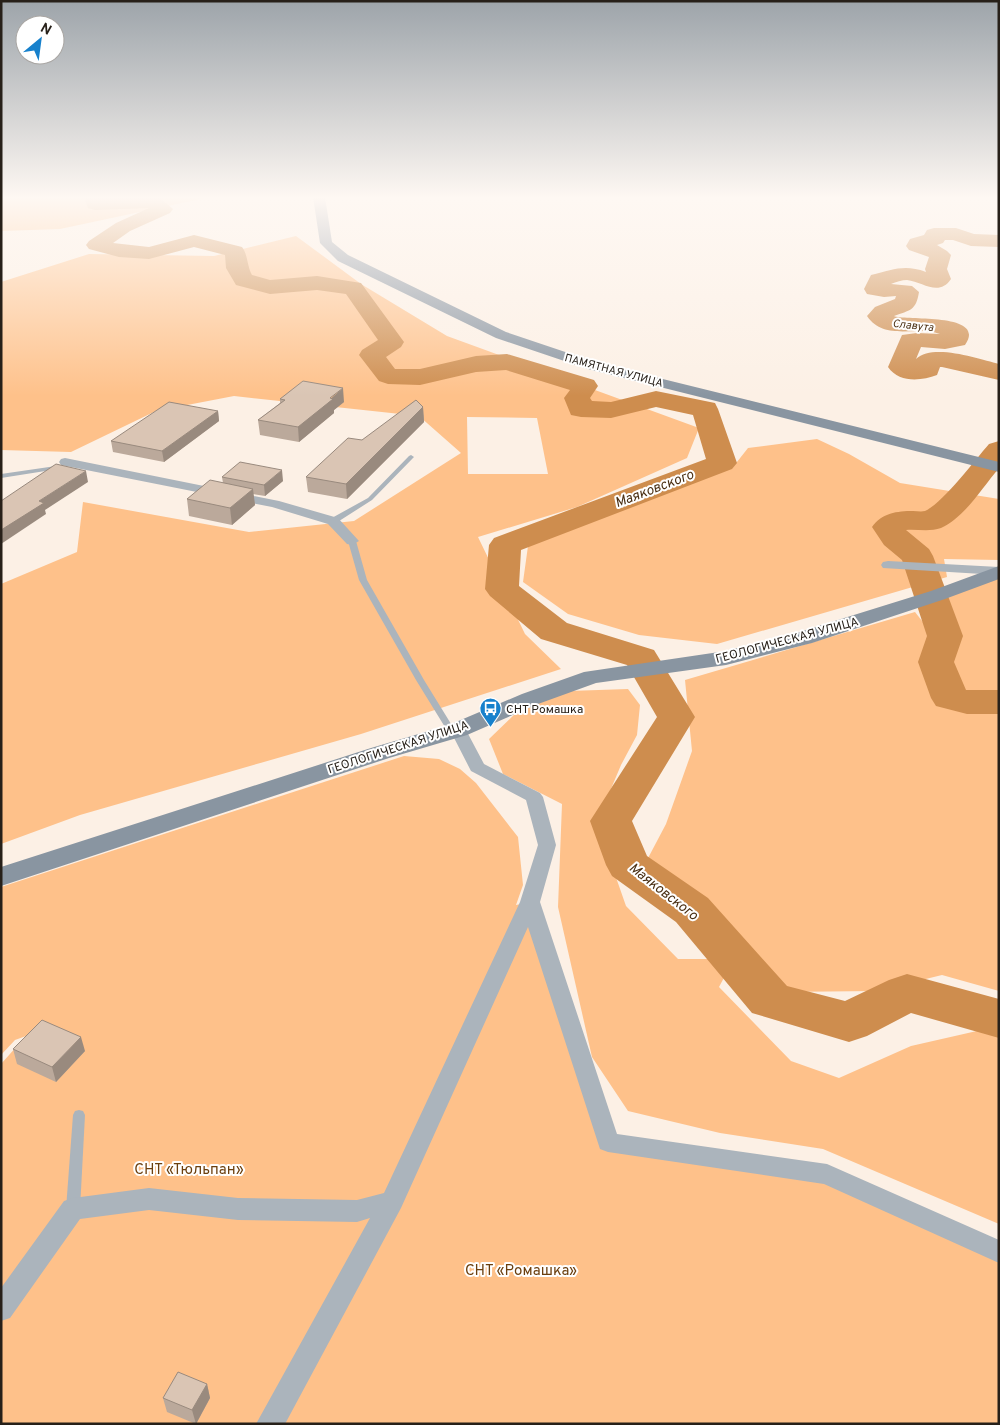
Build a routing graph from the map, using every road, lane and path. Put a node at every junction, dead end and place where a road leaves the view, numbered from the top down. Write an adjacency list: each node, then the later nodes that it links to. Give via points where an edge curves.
1 (354, 264): 4 (street, ПАМЯТНАЯ УЛИЦА, via 501,336 594,366)
2 (411, 457): 7 (lane, via 370,498)
3 (61, 465): 5 (lane); 6 (lane); 7 (street, via 274,504)
4 (999, 467)
5 (1, 476)
6 (41, 479)
7 (333, 521): 8 (street)
8 (352, 541): 12 (lane, via 363,580 420,680)
9 (888, 565): 10 (street)
10 (999, 571): 11 (street, ГЕОЛОГИЧЕСКАЯ УЛИЦА)
11 (938, 595): 12 (street, ГЕОЛОГИЧЕСКАЯ УЛИЦА, via 804,638 726,658 592,677)
12 (455, 731): 13 (street, ГЕОЛОГИЧЕСКАЯ УЛИЦА); 14 (street, via 477,767 534,797 547,845)
13 (1, 877)
14 (530, 902): 16 (street); 18 (street, via 608,1142 827,1174)
15 (79, 1115): 17 (lane)
16 (392, 1201): 17 (street, via 348,1211 238,1209 150,1199); 20 (street)
17 (73, 1209): 19 (street)
18 (999, 1252)
19 (1, 1309)
20 (270, 1424)

